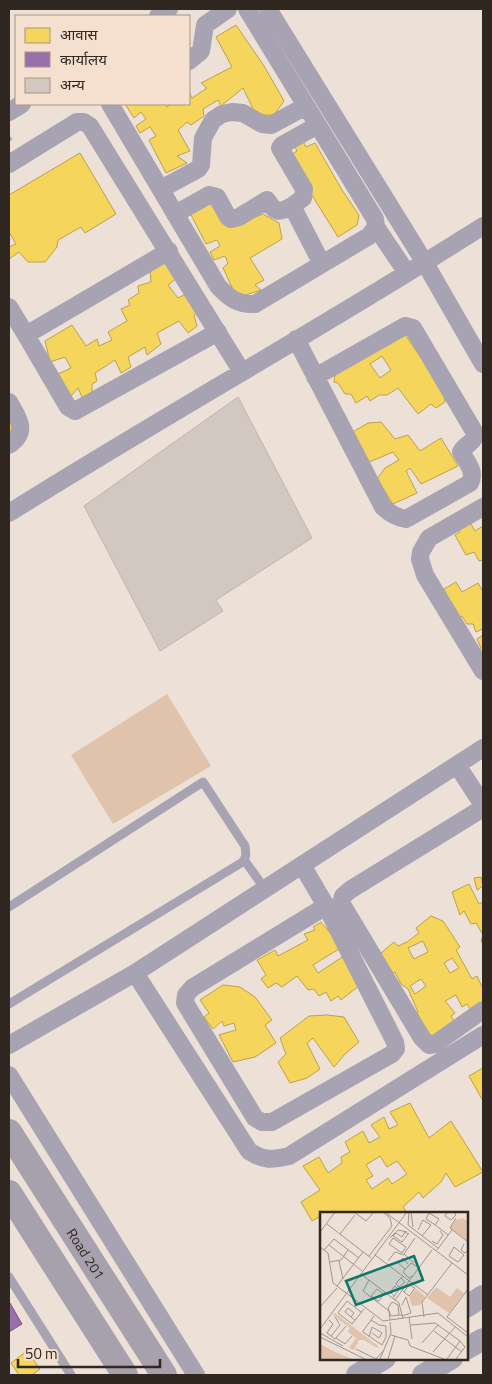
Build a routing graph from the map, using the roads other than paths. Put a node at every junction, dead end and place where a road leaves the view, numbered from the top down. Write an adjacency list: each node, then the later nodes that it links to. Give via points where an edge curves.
1 (228, 9): 4 (street, via 205,26 201,51)
2 (246, 9): 7 (street)
3 (268, 9): 17 (street)
4 (190, 60)
5 (20, 105): 8 (street)
6 (111, 105): 11 (street)
7 (306, 106): 9 (street); 11 (street, via 271,125 262,124 243,113 222,114 213,120 203,138 198,169)
8 (9, 112)
9 (318, 125): 12 (street, via 280,148 304,189 303,198); 15 (street, via 375,219)
10 (9, 164): 16 (street, via 77,122 84,122 90,126)
11 (161, 189): 13 (street)
12 (292, 206): 13 (street, via 278,212 267,200 231,219 217,197 210,195); 18 (street)
13 (175, 214): 18 (street, via 218,286 229,298 246,305 255,304)
14 (483, 226): 17 (street)
15 (376, 227): 18 (street, via 368,236); 19 (street)
16 (169, 251): 21 (street); 22 (street)
17 (424, 263): 19 (street); 24 (street)
18 (322, 264)
19 (407, 273): 23 (street)
20 (9, 307): 22 (street)
21 (218, 332): 22 (street, via 75,411 68,407); 25 (street)
22 (26, 335)
23 (296, 339): 25 (street); 26 (street)
24 (483, 364)
25 (242, 372): 30 (street)
26 (315, 377): 26 (street, via 383,507 390,513 406,519 470,483 472,471 461,452 472,442 475,433 413,328 405,326)
27 (9, 402): 28 (street, via 20,420 20,429)
28 (9, 445)
29 (483, 507): 31 (street, via 429,538 420,558 425,575)
30 (9, 513)
31 (483, 671)
32 (483, 748): 33 (street)
33 (457, 765): 34 (street); 36 (street)
34 (483, 806): 42 (street, via 350,890 342,896 342,903 429,1045)
35 (245, 861): 37 (lane); 38 (lane, via 246,846 202,782); 41 (lane)
36 (302, 865): 37 (street); 39 (street)
37 (265, 889): 40 (street)
38 (9, 906)
39 (326, 906): 39 (street, via 396,1049 272,1122 262,1122 255,1118 185,1003 186,996 192,988)
40 (135, 974): 43 (street, via 249,1151 260,1159 289,1156); 44 (street)
41 (9, 1004)
42 (483, 1010)
43 (483, 1035)
44 (9, 1045)
45 (9, 1075): 58 (street)
46 (9, 1132): 57 (main road, Road 201)
47 (9, 1193): 56 (main road)
48 (9, 1277): 55 (lane)
49 (483, 1296): 50 (street)
50 (467, 1306)
51 (483, 1338): 52 (street)
52 (467, 1348)
53 (383, 1359): 59 (street)
54 (450, 1359): 60 (street)
55 (71, 1375)
56 (125, 1375)
57 (164, 1375)
58 (196, 1375)
59 (357, 1375)
60 (423, 1375)

